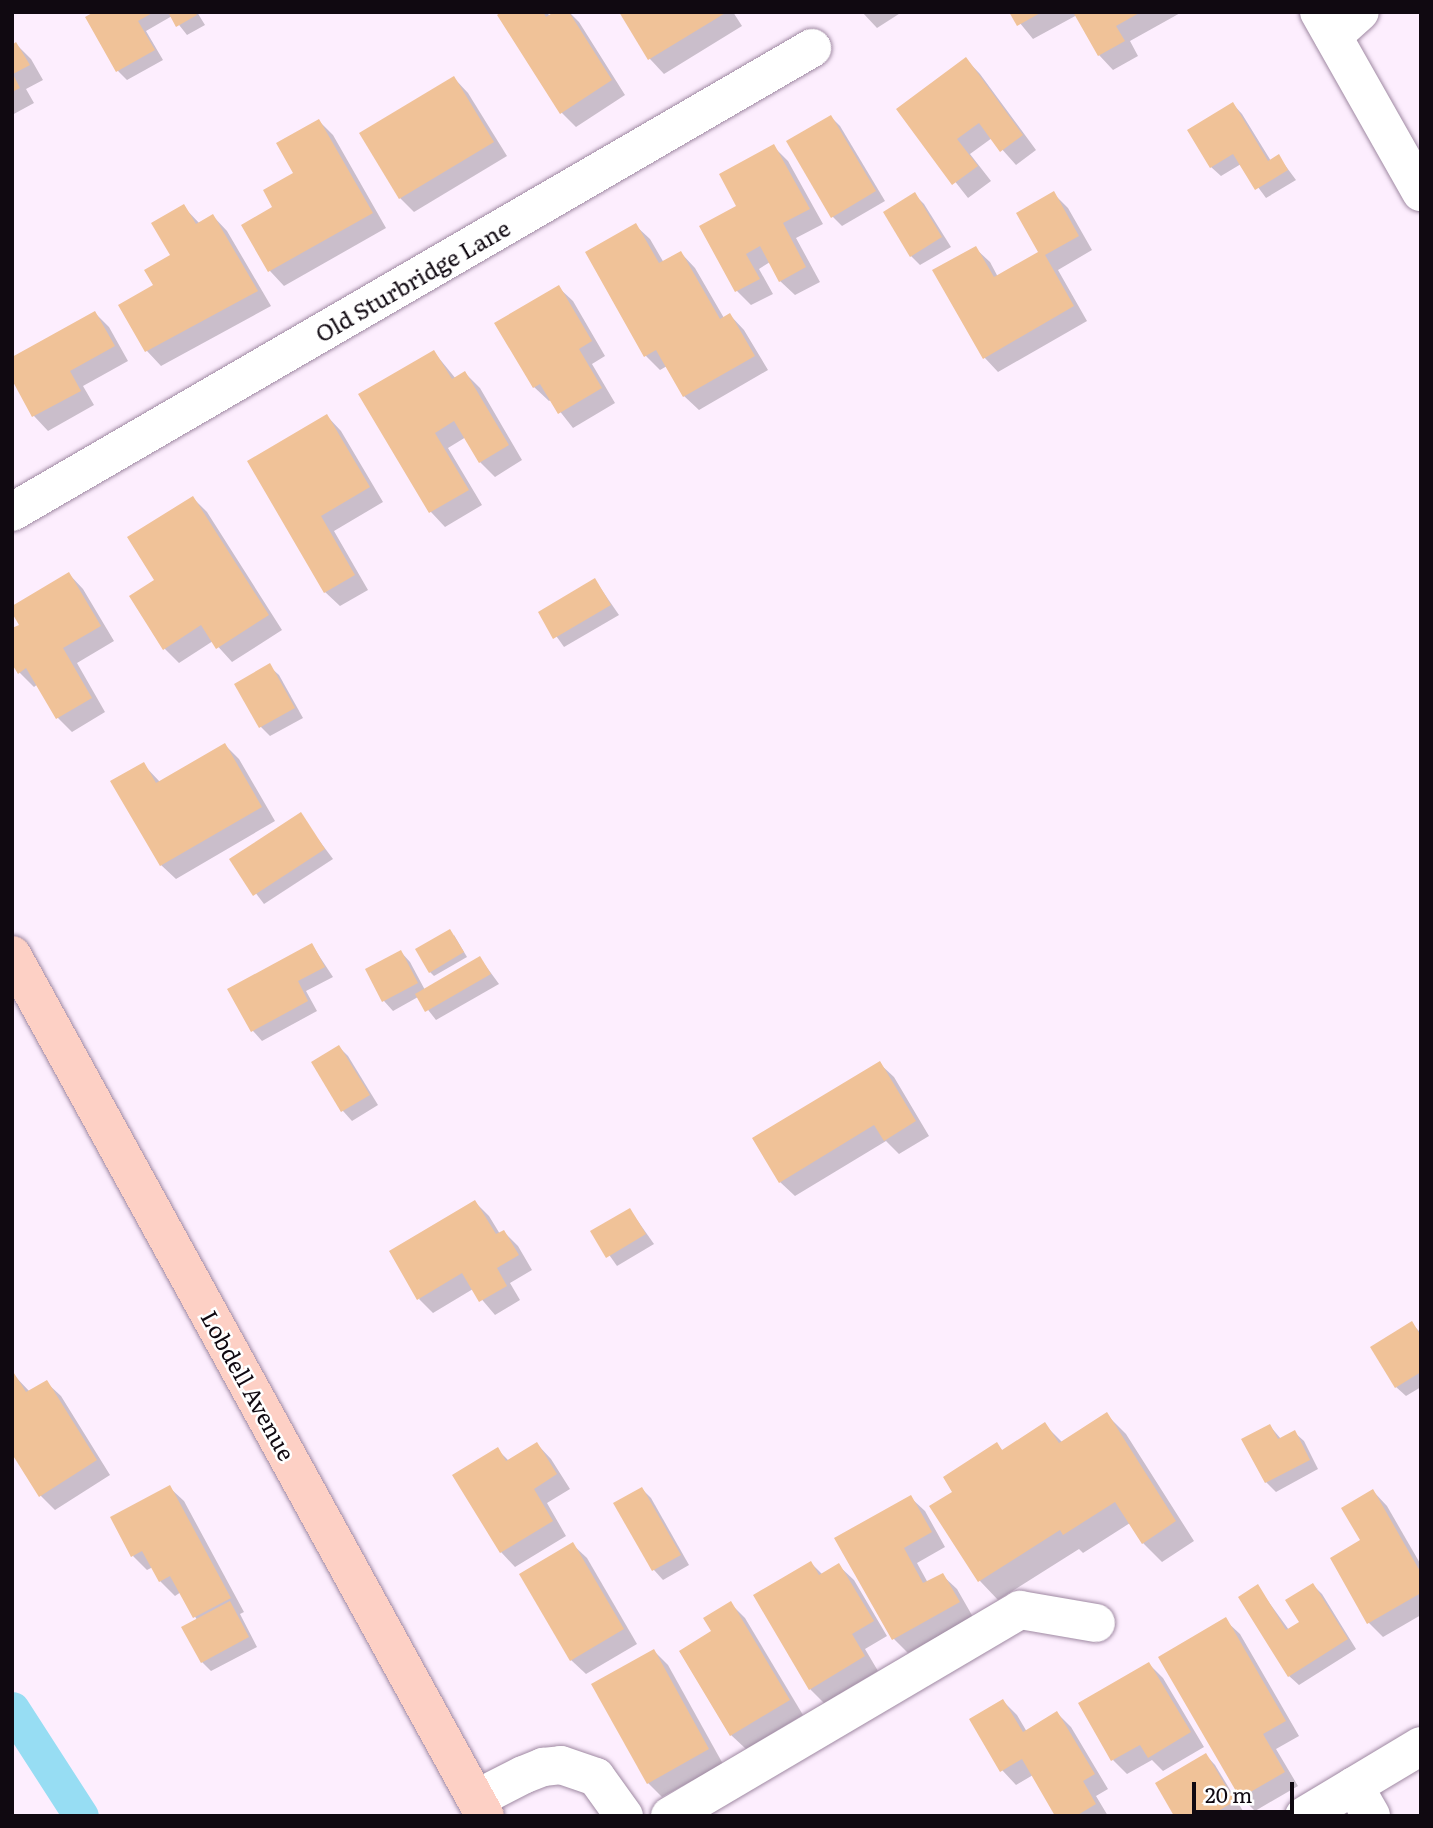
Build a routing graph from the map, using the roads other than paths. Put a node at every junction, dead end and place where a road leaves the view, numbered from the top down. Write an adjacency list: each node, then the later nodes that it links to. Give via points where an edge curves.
1 (1337, 20): 3 (street)
2 (812, 48): 4 (street, Old Sturbridge Lane)
3 (1421, 191)
4 (12, 512)
5 (12, 955): 9 (main road, Lobdell Avenue)
6 (1096, 1623): 11 (street, via 1020,1610)
7 (1414, 1761): 8 (street)
8 (1362, 1801): 12 (street)
9 (480, 1807): 10 (street, via 523,1774 561,1765 596,1777)
10 (624, 1816)
11 (670, 1816)
12 (1304, 1816)

